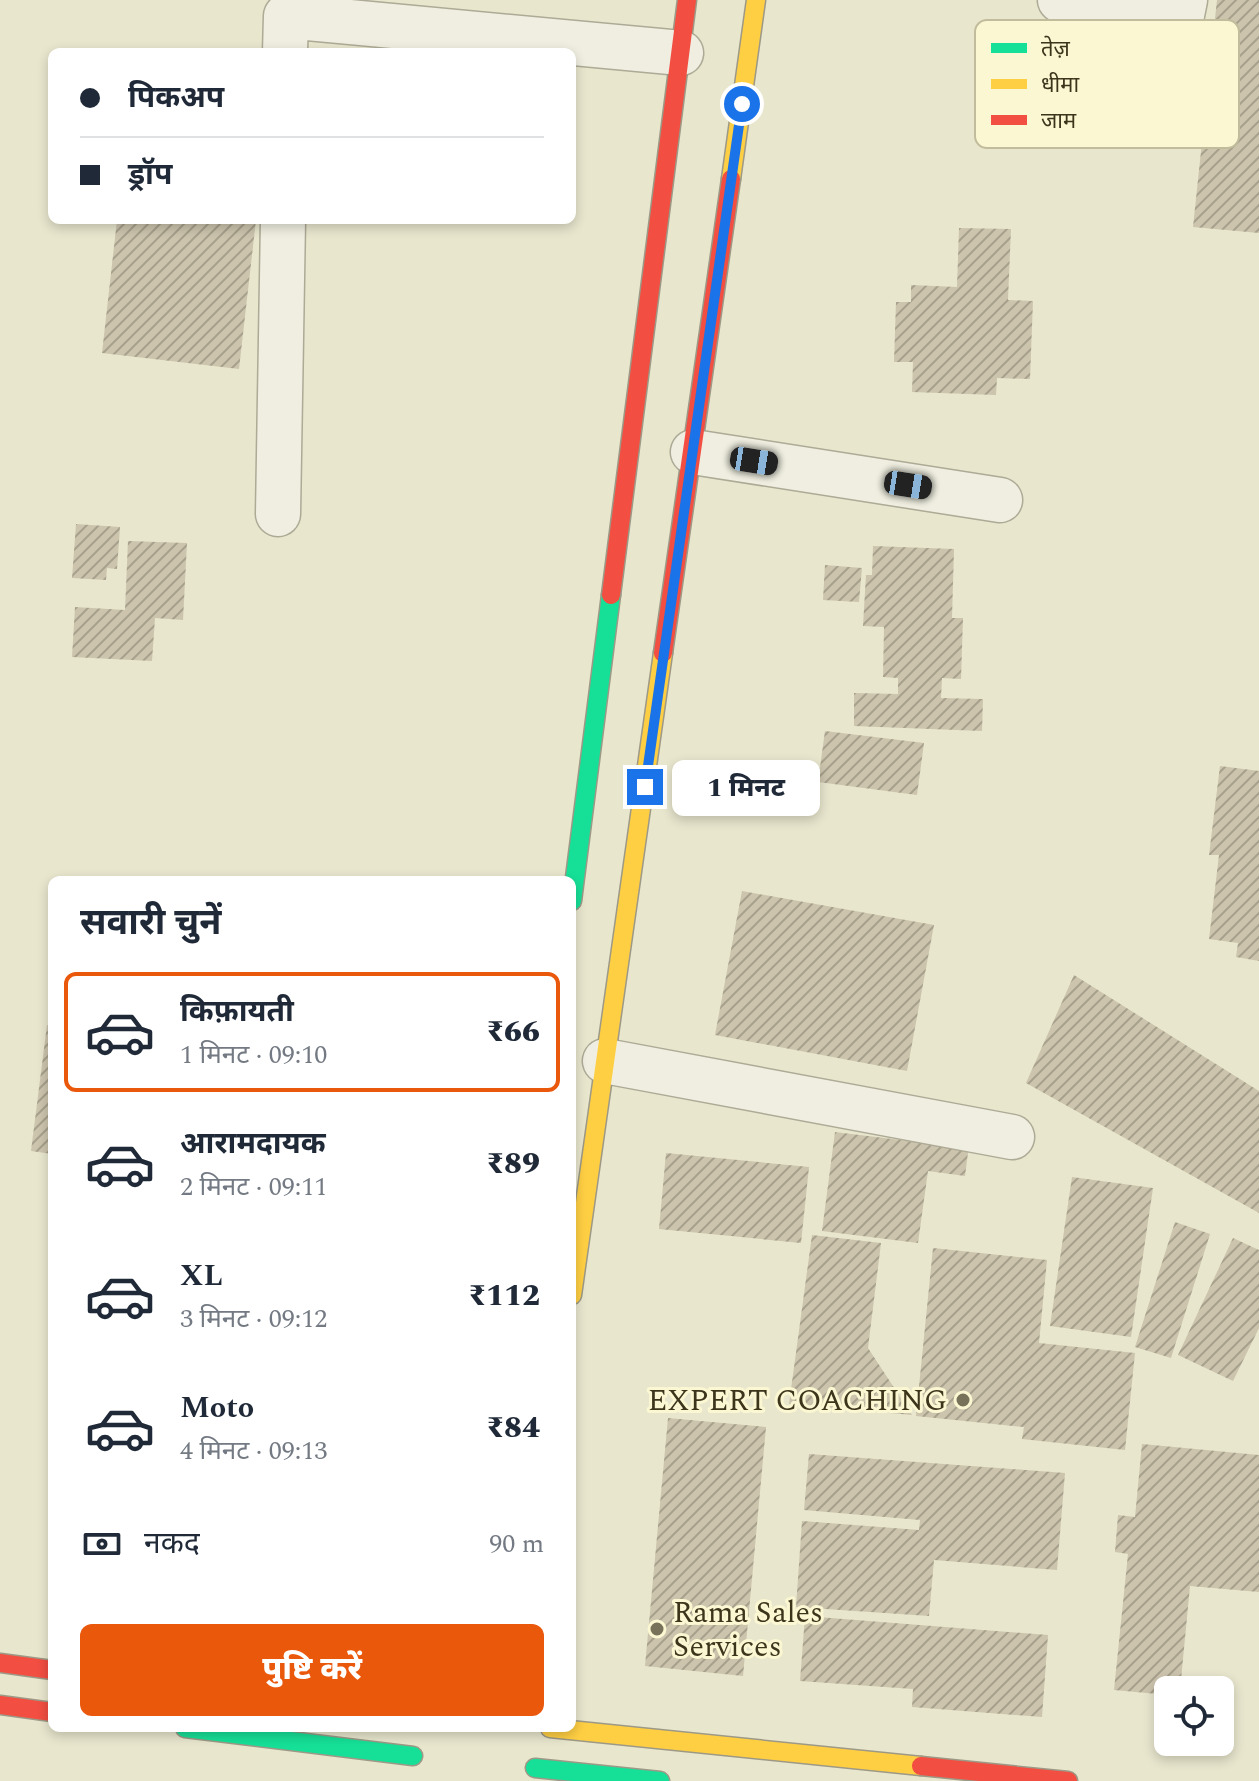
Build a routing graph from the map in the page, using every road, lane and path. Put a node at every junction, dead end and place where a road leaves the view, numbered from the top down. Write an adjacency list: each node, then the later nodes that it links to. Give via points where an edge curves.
1 (687, 0): 6 (street)
2 (756, 0): 8 (street)
3 (1060, 0): 4 (street, via 1182,15)
4 (1185, 0)
5 (285, 48): 6 (street, via 286,16)
6 (681, 53): 11 (street)
7 (283, 224): 10 (street)
8 (693, 452): 9 (street); 12 (street)
9 (1000, 500)
10 (278, 514)
11 (575, 876)
12 (605, 1061): 13 (street); 14 (street)
13 (1012, 1137)
14 (576, 1267)
15 (0, 1663): 16 (street)
16 (48, 1669)
17 (0, 1705): 18 (street)
18 (48, 1711)
19 (576, 1731): 27 (street)
20 (218, 1732): 23 (street)
21 (538, 1732): 24 (street, via 540,1747)
22 (413, 1736): 23 (street)
23 (413, 1756): 25 (street)
24 (532, 1774): 26 (street)
25 (419, 1776)
26 (660, 1781)
27 (1068, 1781)

